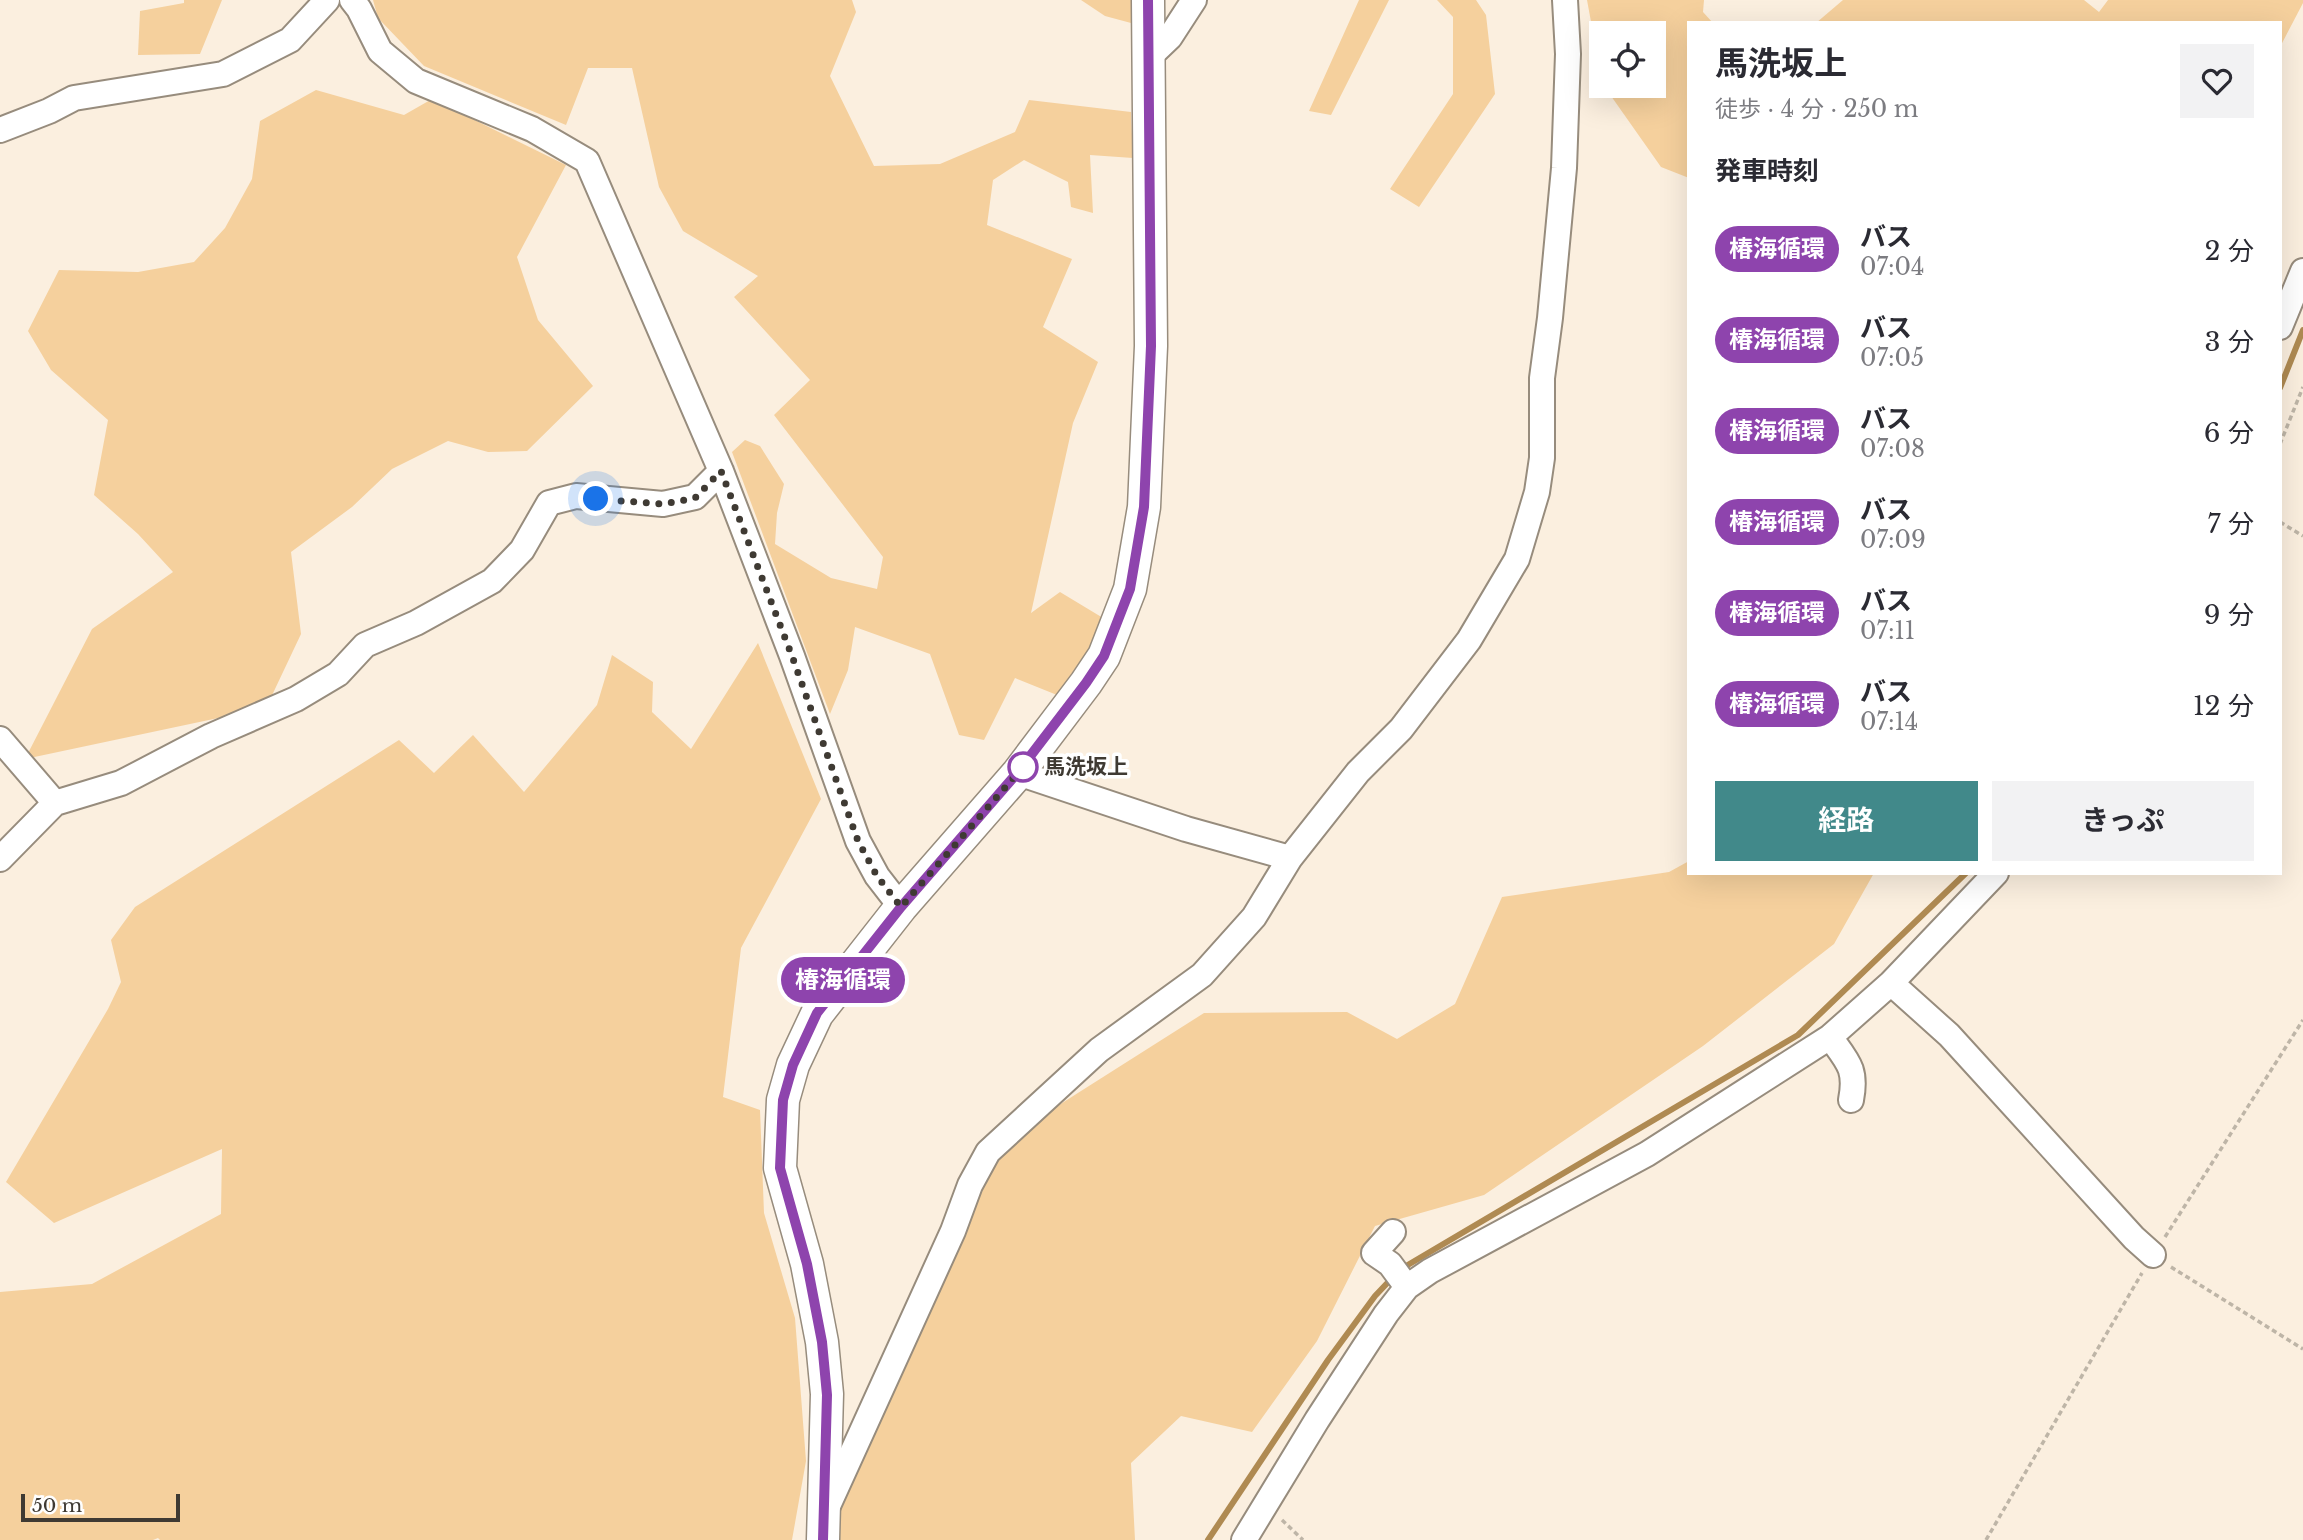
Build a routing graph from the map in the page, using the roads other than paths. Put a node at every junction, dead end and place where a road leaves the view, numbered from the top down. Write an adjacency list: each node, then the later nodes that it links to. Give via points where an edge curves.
1 (327, 0): 7 (street, via 290,40 223,74 74,98)
2 (352, 0): 10 (street, via 380,51 416,81 532,128 587,161)
3 (1148, 0): 6 (main road)
4 (1194, 0): 6 (street, via 1170,37)
5 (1564, 0): 14 (street, via 1568,54 1564,168 1542,377 1542,458 1538,492 1517,559 1460,651 1401,729 1358,772)
6 (1148, 58): 12 (main road, via 1151,346 1144,507 1130,589 1104,656)
7 (0, 130)
8 (2303, 271): 9 (street)
9 (2282, 322)
10 (721, 471): 13 (street, via 695,498 663,504 576,496 549,503 522,550 492,581 365,645 338,674 296,699 121,783); 17 (street, via 858,841)
11 (0, 739): 13 (street)
12 (1018, 772): 14 (street, via 1186,829); 17 (main road)
13 (55, 803): 15 (street)
14 (1290, 858): 24 (street, via 1254,917 1202,975 1098,1050 988,1152)
15 (0, 859)
16 (1994, 875): 18 (street)
17 (901, 907): 24 (main road, via 817,1013 783,1100 780,1168 807,1264 822,1342 827,1395)
18 (1891, 983): 19 (street); 22 (street, via 1949,1035)
19 (1830, 1037): 20 (street, via 1855,1080); 23 (street, via 1647,1154)
20 (1851, 1100)
21 (1393, 1232): 23 (street, via 1374,1252)
22 (2153, 1255)
23 (1407, 1287): 25 (street, via 1317,1420)
24 (824, 1526)
25 (1244, 1540)

